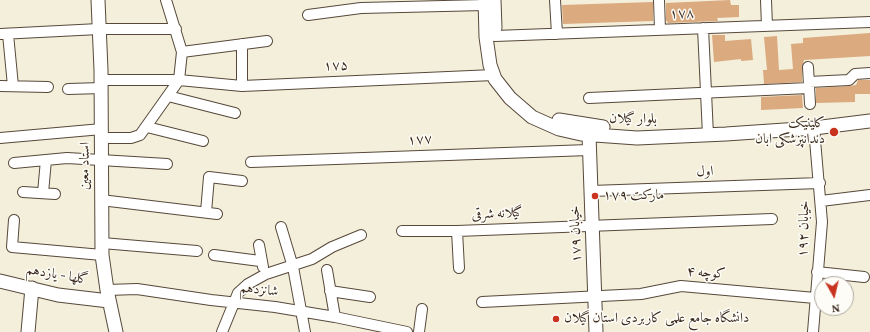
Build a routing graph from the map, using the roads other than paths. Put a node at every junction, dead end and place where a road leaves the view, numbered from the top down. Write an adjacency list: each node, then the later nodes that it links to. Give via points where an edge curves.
1 (98, 0): 11 (main road, استاد معین)
2 (166, 0): 12 (street)
3 (555, 0): 15 (street)
4 (659, 0): 13 (street)
5 (766, 0): 9 (street)
6 (488, 2): 7 (street, via 361,8); 16 (main road, بلوار گیلان); 22 (main road, بلوار گیلان, via 486,37)
7 (308, 15)
8 (870, 22): 9 (street, ۱۷۸)
9 (767, 26): 10 (street, ۱۷۸)
10 (703, 28): 13 (street, ۱۷۸); 31 (street)
11 (99, 29): 12 (street); 14 (street); 24 (main road, استاد معین)
12 (176, 29): 19 (street)
13 (660, 30): 15 (street, ۱۷۸)
14 (4, 34): 27 (street)
15 (556, 34): 16 (street, ۱۷۸)
16 (495, 36): 40 (main road, بلوار گیلان, via 498,63 504,78 518,94 537,109 562,121 636,129)
17 (267, 41): 18 (street)
18 (242, 44): 19 (street); 28 (street)
19 (182, 52): 23 (street)
20 (808, 67): 25 (street)
21 (870, 73): 25 (street, via 856,74 849,80)
22 (494, 75): 28 (street, ۱۷۵); 42 (main road, بلوار گیلان, via 510,98 532,117 559,129)
23 (179, 80): 24 (street, ۱۷۵); 28 (street, ۱۷۵); 32 (street)
24 (102, 84): 30 (street, ۱۷۵); 41 (main road, استاد معین)
25 (809, 85): 31 (street); 34 (street)
26 (0, 86): 27 (street)
27 (13, 86): 29 (street)
28 (242, 86)
29 (48, 87)
30 (68, 89)
31 (706, 93): 33 (street); 40 (street)
32 (168, 96): 35 (street); 38 (street)
33 (589, 98)
34 (810, 104)
35 (235, 113)
36 (870, 113): 40 (main road, بلوار گیلان)
37 (870, 121): 39 (main road, بلوار گیلان)
38 (147, 127): 41 (street, via 140,135 131,138); 44 (street)
39 (814, 128): 40 (main road, بلوار گیلان); 52 (street, خیابان ۱۹۲)
40 (707, 131): 42 (main road, بلوار گیلان, via 637,138)
41 (102, 134): 43 (street); 47 (main road, استاد معین)
42 (589, 135): 45 (main road, خیابان ۱۷۹)
43 (0, 138)
44 (203, 141)
45 (589, 150): 48 (street, ۱۷۷); 53 (main road, خیابان ۱۷۹)
46 (46, 160): 47 (street); 49 (street); 55 (street)
47 (102, 160): 50 (street); 58 (main road, استاد معین)
48 (251, 162)
49 (14, 163)
50 (167, 164)
51 (242, 180): 60 (street, via 209,177)
52 (820, 183): 53 (street, اول); 59 (street, خیابان ۱۹۲)
53 (591, 191): 64 (main road, خیابان ۱۷۹)
54 (23, 192): 55 (street)
55 (43, 193): 56 (street)
56 (55, 194)
57 (870, 195): 59 (street)
58 (102, 200): 60 (street); 70 (main road, استاد معین)
59 (821, 201): 77 (street, خیابان ۱۹۲, via 822,222)
60 (206, 212): 61 (street)
61 (217, 214)
62 (772, 219): 64 (street, گیلانه شرقی)
63 (14, 220): 70 (street, via 12,247)
64 (593, 224): 66 (street, گیلانه شرقی); 86 (main road, خیابان ۱۷۹)
65 (281, 227): 74 (street)
66 (457, 230): 67 (street, گیلانه شرقی); 75 (street)
67 (402, 231)
68 (361, 235): 74 (street)
69 (259, 245): 73 (street)
70 (102, 249): 71 (street); 84 (main road, استاد معین)
71 (197, 251)
72 (214, 255): 73 (street)
73 (260, 261): 78 (street)
74 (293, 266): 78 (street); 92 (street)
75 (459, 268)
76 (327, 270): 83 (street)
77 (817, 272): 79 (street, خیابان ۱۹۲); 80 (street)
78 (266, 274): 89 (street, via 238,293)
79 (817, 276)
80 (864, 277)
81 (0, 281): 82 (main road, گلها - یازدهم)
82 (32, 288): 84 (main road, گلها - یازدهم, via 58,294); 94 (main road)
83 (330, 291): 85 (street); 93 (street)
84 (108, 295): 89 (street, شانزدهم, via 137,289); 95 (main road, استاد معین)
85 (370, 297)
86 (595, 298): 87 (street, کوچه ۴, via 641,294 681,286); 88 (street, کوچه ۴); 100 (main road, خیابان ۱۷۹)
87 (814, 298)
88 (482, 302)
89 (234, 303): 92 (street, شانزدهم); 96 (street)
90 (422, 309): 99 (street)
91 (814, 309): 101 (street, خیابان ۱۹۲)
92 (301, 311): 93 (street, شانزدهم); 97 (street)
93 (335, 317): 98 (street, شانزدهم)
94 (28, 332)
95 (116, 332)
96 (222, 332)
97 (305, 332)
98 (407, 332)
99 (419, 332)
100 (596, 332)
101 (812, 332)

